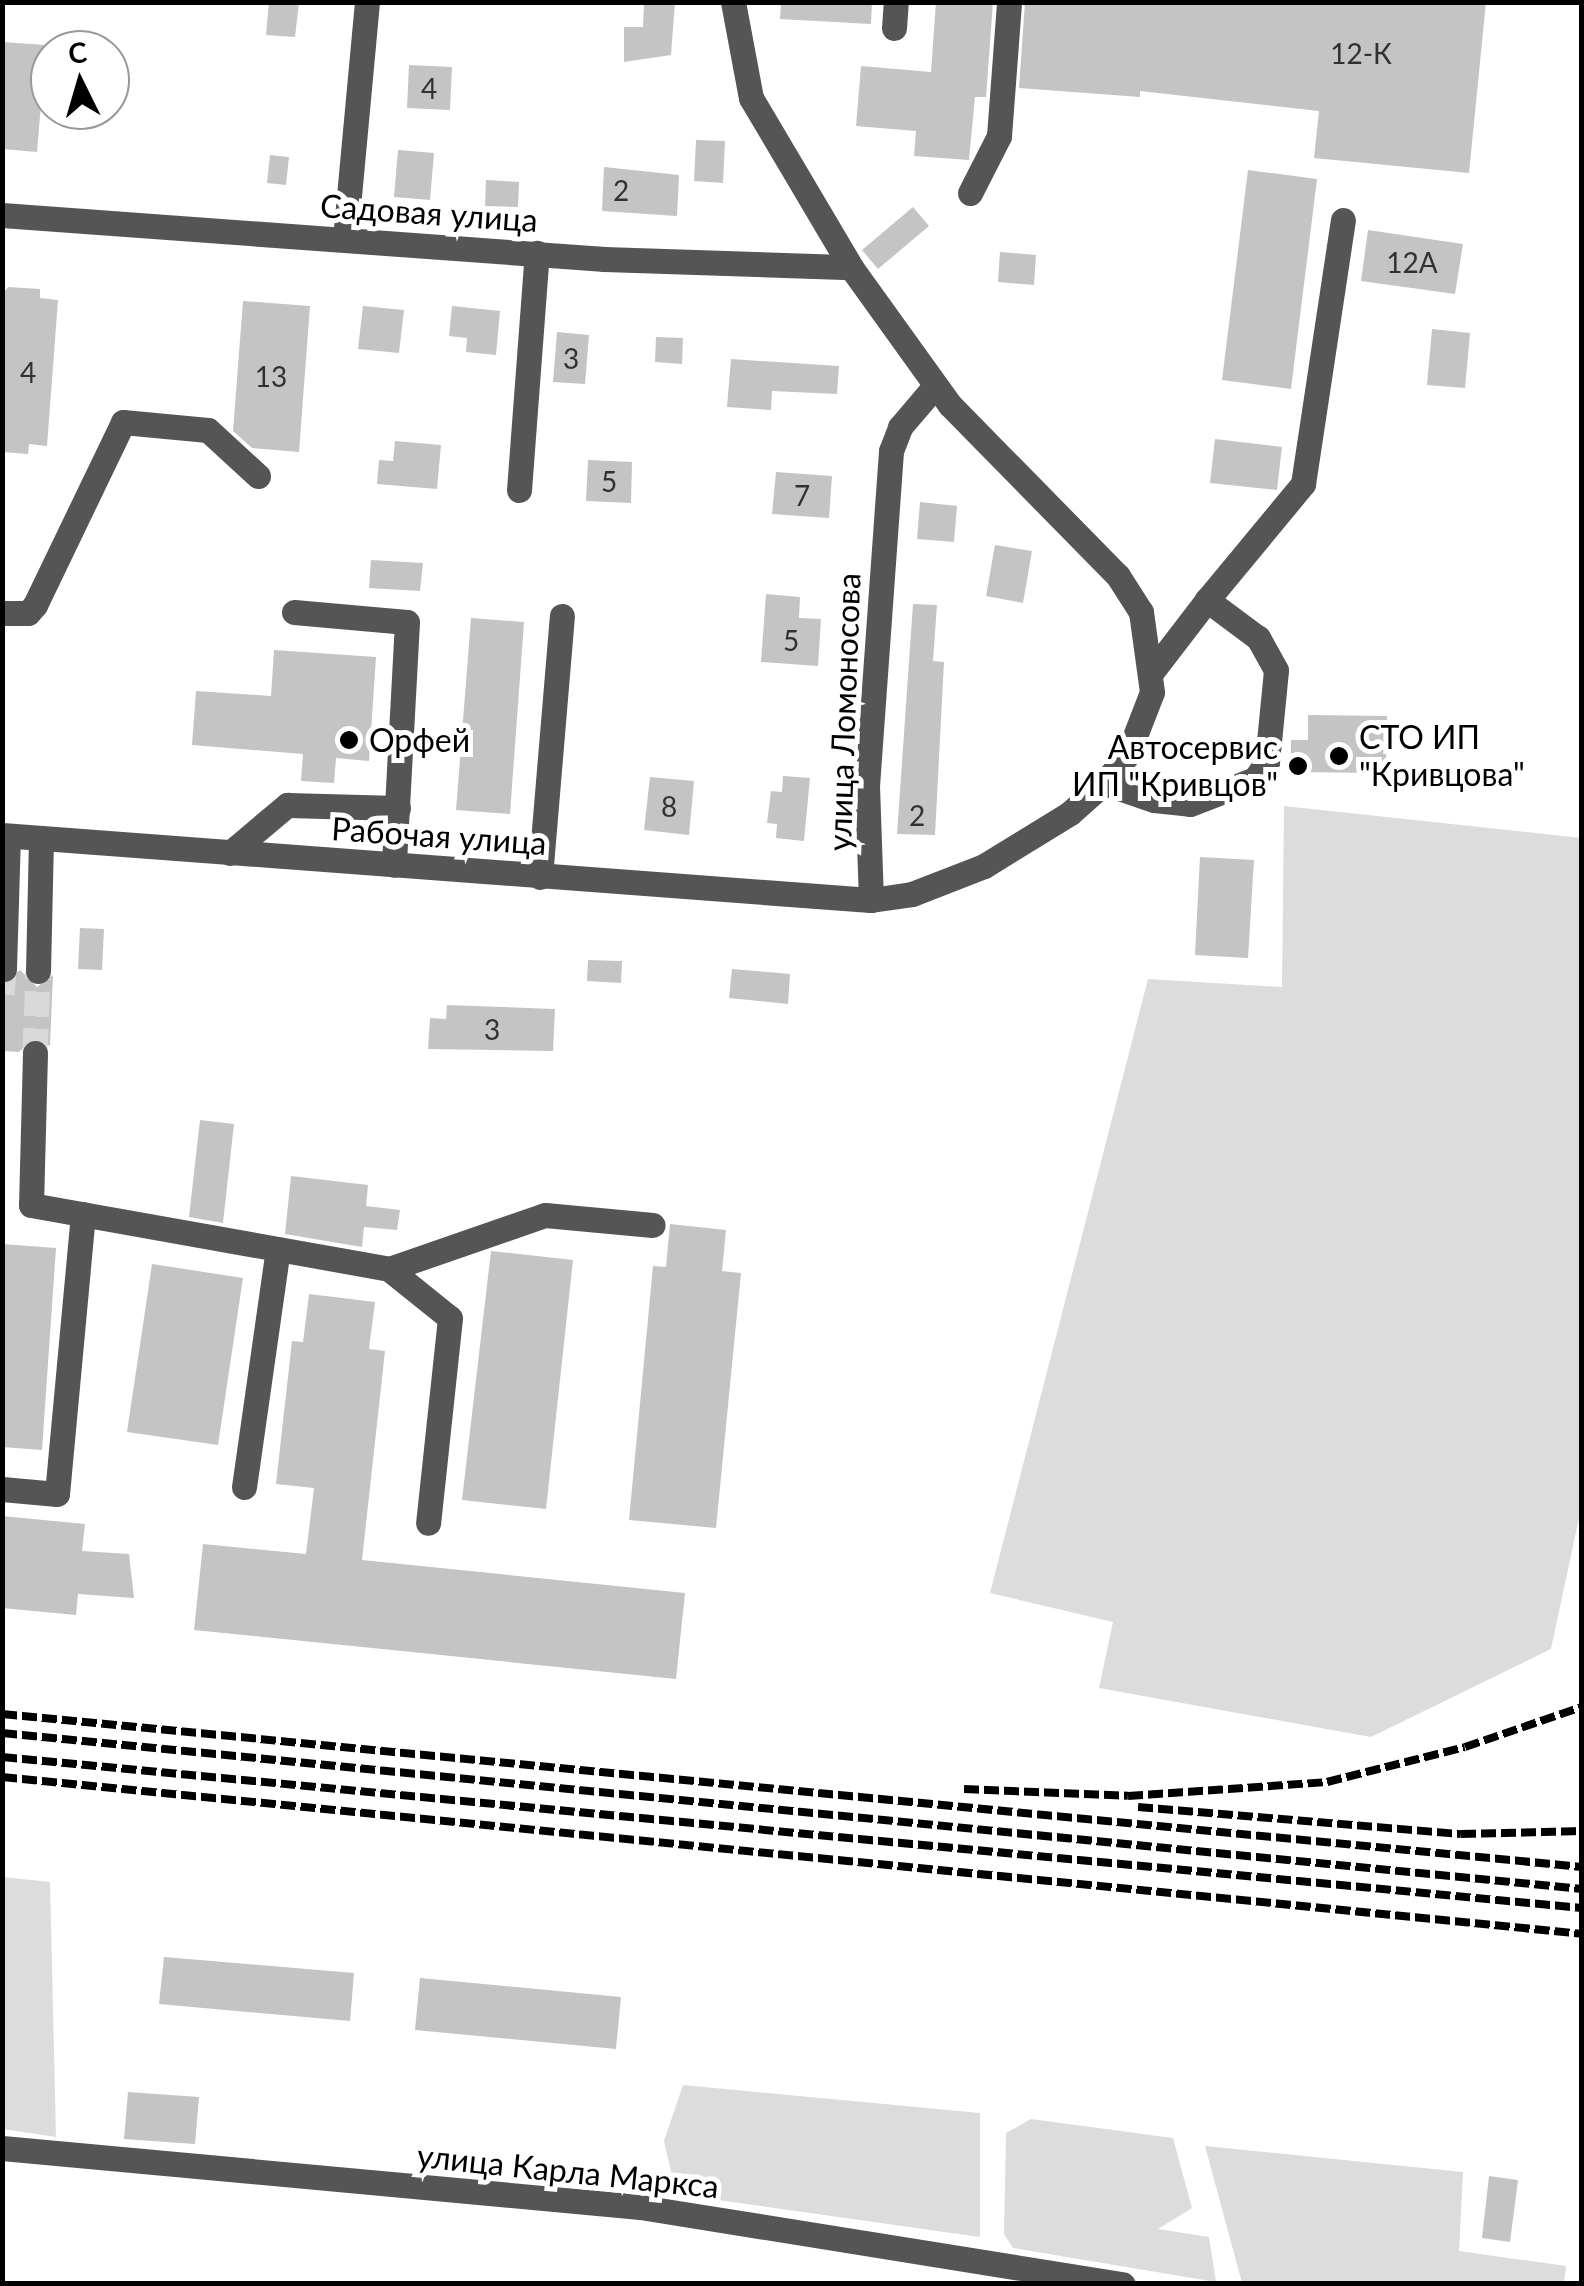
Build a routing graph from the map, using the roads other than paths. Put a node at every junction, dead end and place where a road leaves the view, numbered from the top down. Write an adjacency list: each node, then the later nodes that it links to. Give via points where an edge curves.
1 (367, 2): 7 (street)
2 (733, 2): 9 (street, via 752,98)
3 (1009, 2): 4 (street, via 999,136)
4 (970, 194)
5 (2, 215): 7 (street, Садовая улица)
6 (1343, 220): 13 (street, via 1304,484)
7 (344, 238): 8 (street, Садовая улица)
8 (536, 253): 9 (street, Садовая улица, via 776,269); 12 (street)
9 (851, 267): 10 (street)
10 (936, 386): 17 (street, via 1118,576 1141,612); 25 (street, улица Ломоносова, via 900,427 890,450 868,786)
11 (258, 476): 15 (street, via 208,430 123,422 35,605 28,613)
12 (519, 490)
13 (1207, 600): 17 (street); 18 (street, via 1271,654 1274,724 1267,762 1255,780 1190,804)
14 (294, 612): 19 (street, via 407,622)
15 (2, 613)
16 (562, 616): 24 (street)
17 (1151, 673): 18 (street, via 1141,724)
18 (1104, 783): 25 (street, via 1070,813 984,866 912,894)
19 (398, 808): 22 (street, via 287,804); 23 (street)
20 (5, 836): 21 (street, Рабочая улица); 26 (street)
21 (41, 838): 22 (street, Рабочая улица); 27 (street)
22 (230, 853): 23 (street, Рабочая улица)
23 (394, 865): 24 (street, Рабочая улица)
24 (540, 876): 25 (street, Рабочая улица)
25 (871, 900)
26 (4, 969)
27 (38, 971)
28 (35, 1052): 29 (street, via 30,1205)
29 (83, 1214): 31 (street); 34 (street, via 57,1494)
30 (653, 1225): 32 (street, via 545,1215)
31 (278, 1249): 32 (street); 33 (street)
32 (389, 1269): 35 (street, via 450,1318)
33 (244, 1487)
34 (2, 1488)
35 (428, 1523)
36 (2, 2148): 37 (street, улица Карла Маркса, via 640,2208)
37 (1123, 2284)

